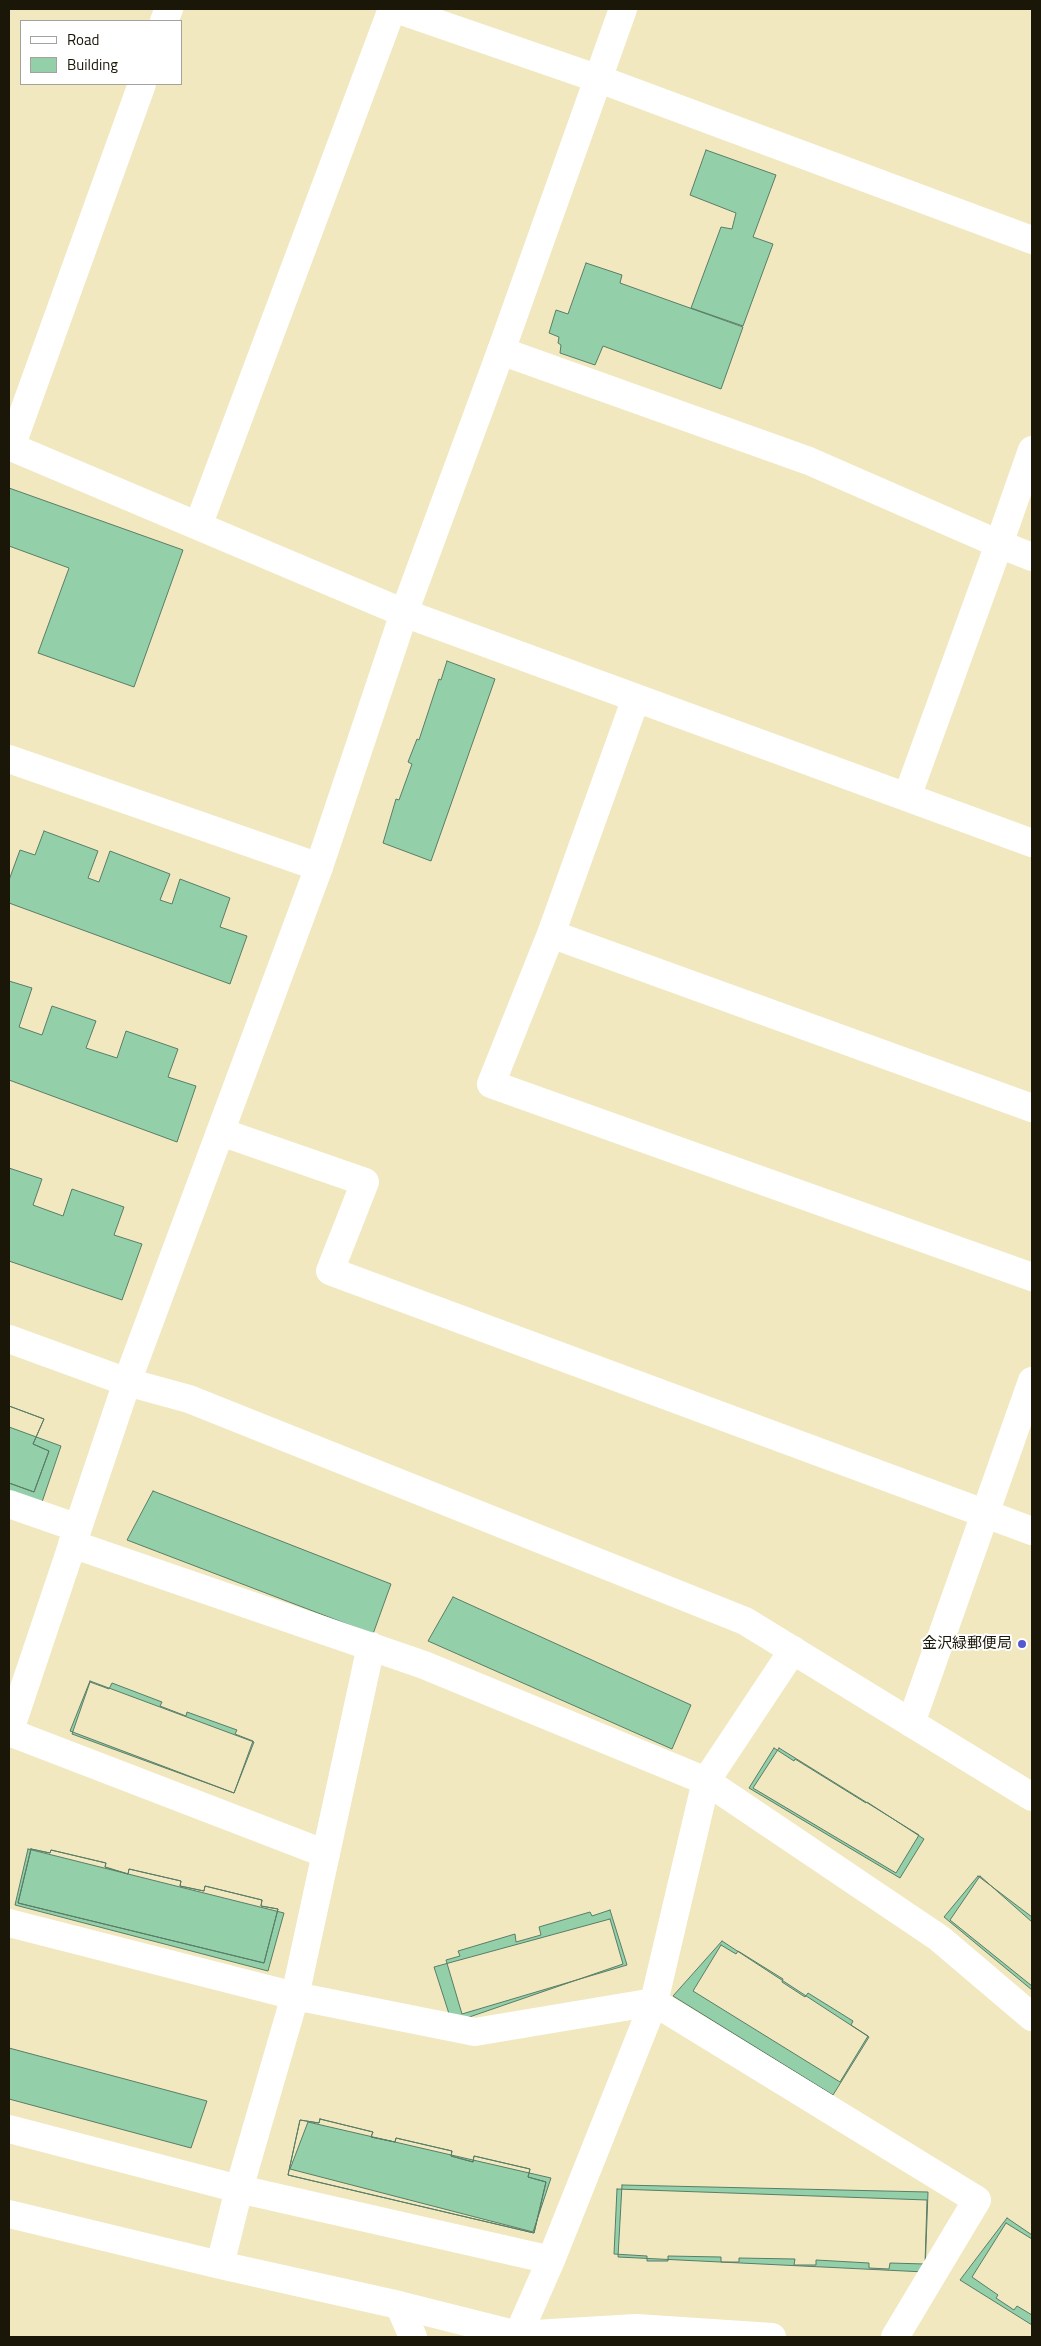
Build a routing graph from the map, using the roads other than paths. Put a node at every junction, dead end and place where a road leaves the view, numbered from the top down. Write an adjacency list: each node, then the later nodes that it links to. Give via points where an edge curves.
1 (392, 9): 10 (street)
2 (396, 9): 4 (street)
3 (623, 9): 4 (street)
4 (599, 78): 6 (street); 7 (street)
5 (142, 85): 8 (street)
6 (1032, 240)
7 (501, 351): 11 (street, via 809,461); 13 (street)
8 (10, 447): 10 (street)
9 (1032, 450): 11 (street)
10 (198, 526): 13 (street)
11 (999, 544): 12 (street); 16 (street)
12 (1032, 557)
13 (404, 613): 14 (street); 18 (street)
14 (636, 698): 16 (street); 19 (street)
15 (9, 759): 18 (street)
16 (907, 797): 17 (street)
17 (1032, 843)
18 (319, 867): 21 (street)
19 (551, 934): 20 (street); 22 (street, via 491,1084)
20 (1032, 1108)
21 (220, 1132): 25 (street); 27 (street, via 365,1182 330,1271)
22 (1032, 1277)
23 (9, 1339): 25 (street)
24 (1032, 1381): 27 (street)
25 (127, 1382): 29 (street); 31 (street, via 188,1399 745,1621)
26 (9, 1504): 29 (street)
27 (985, 1515): 28 (street); 33 (street)
28 (1032, 1531)
29 (75, 1536): 30 (street); 32 (street)
30 (371, 1646): 34 (street); 36 (street)
31 (793, 1650): 33 (street); 34 (street)
32 (11, 1720): 36 (street)
33 (911, 1723): 35 (street)
34 (706, 1781): 39 (street); 40 (street, via 939,1938)
35 (1032, 1797)
36 (326, 1854): 38 (street)
37 (9, 1923): 38 (street)
38 (295, 1996): 39 (street, via 476,2032); 42 (street)
39 (654, 2002): 44 (street); 50 (street, via 978,2200)
40 (1032, 2017)
41 (9, 2129): 42 (street)
42 (239, 2189): 44 (street); 45 (street)
43 (9, 2214): 45 (street)
44 (551, 2260): 47 (street)
45 (220, 2265): 46 (street)
46 (399, 2305): 47 (street); 48 (street)
47 (518, 2335): 49 (street, via 636,2328)
48 (412, 2337)
49 (772, 2337)
50 (894, 2337)

